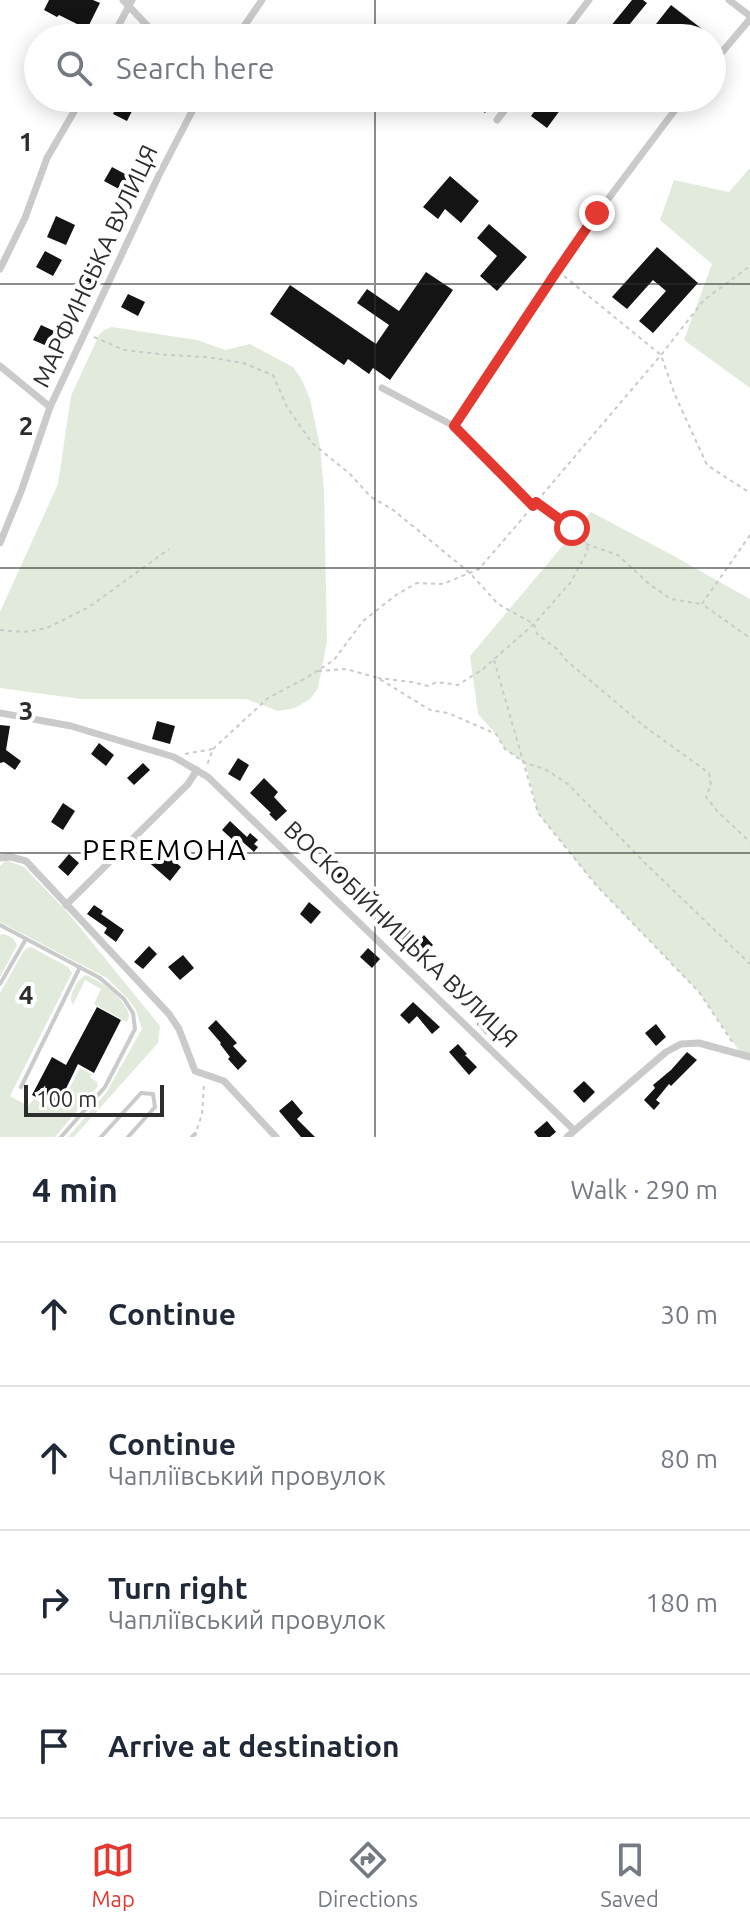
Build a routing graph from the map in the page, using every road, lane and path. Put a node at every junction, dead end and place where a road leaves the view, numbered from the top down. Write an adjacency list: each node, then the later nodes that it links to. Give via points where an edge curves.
1 (123, 0): 5 (street)
2 (262, 0): 9 (street)
3 (589, 0): 10 (street)
4 (729, 0): 6 (street)
5 (131, 4): 7 (street); 8 (street)
6 (750, 18): 11 (street)
7 (120, 24)
8 (147, 24)
9 (246, 24)
10 (571, 24)
11 (726, 47)
12 (74, 112): 18 (street, via 47,158)
13 (192, 112): 20 (street, МАРФИНСЬКА ВУЛИЦЯ)
14 (503, 112): 16 (street)
15 (673, 112): 19 (street)
16 (497, 120)
17 (750, 266): 21 (path, via 704,300)
18 (0, 269)
19 (557, 271): 21 (path); 25 (street)
20 (85, 333): 24 (street, МАРФИНСЬКА ВУЛИЦЯ); 32 (path, via 124,350 243,363 273,375 312,443 371,497)
21 (661, 355): 26 (path, via 707,465); 27 (path)
22 (0, 366): 24 (street)
23 (382, 388): 25 (street)
24 (50, 407): 29 (street, МАРФИНСЬКА ВУЛИЦЯ)
25 (454, 426): 27 (street)
26 (750, 493)
27 (534, 504): 30 (path, via 583,536); 32 (path)
28 (750, 535): 33 (path)
29 (0, 543)
30 (586, 544): 33 (path, via 618,555 671,599); 34 (path, via 588,550 571,582)
31 (169, 549): 35 (path, via 89,607 47,628)
32 (470, 573): 34 (path, via 498,604); 38 (path, via 443,584 417,583 396,595 363,621 334,660)
33 (702, 604): 36 (path)
34 (534, 624): 37 (path); 45 (path, via 537,634 567,661 709,773 706,797)
35 (0, 630)
36 (750, 638)
37 (494, 659): 39 (path, via 458,685); 43 (path)
38 (317, 671): 39 (path, via 346,669); 41 (path, via 268,698)
39 (378, 678): 43 (path, via 430,710 496,734 505,749)
40 (0, 713): 42 (street, ВОСКОБІЙНИЦЬКА ВУЛИЦЯ, via 71,726)
41 (213, 749): 42 (path); 44 (path)
42 (174, 757): 44 (street, ВОСКОБІЙНИЦЬКА ВУЛИЦЯ)
43 (525, 763): 50 (path, via 568,784); 53 (path, via 538,813 596,885 699,992)
44 (200, 772): 47 (street); 56 (street, ВОСКОБІЙНИЦЬКА ВУЛИЦЯ)
45 (750, 842)
46 (0, 858): 47 (street, via 26,861)
47 (66, 905): 54 (street, via 169,1014 195,1071)
48 (0, 925): 49 (lane)
49 (26, 939): 51 (lane); 52 (lane)
50 (750, 964)
51 (80, 967): 55 (lane); 58 (lane, via 124,999 135,1029 105,1087)
52 (0, 984)
53 (746, 1056): 56 (street, via 699,1043 681,1044)
54 (204, 1074): 57 (path, via 202,1114); 61 (street, via 224,1081)
55 (21, 1087)
56 (574, 1130): 62 (street)
57 (194, 1135)
58 (61, 1137)
59 (101, 1137): 60 (lane, via 141,1093 153,1094 155,1107)
60 (128, 1137)
61 (276, 1137)
62 (567, 1137)

